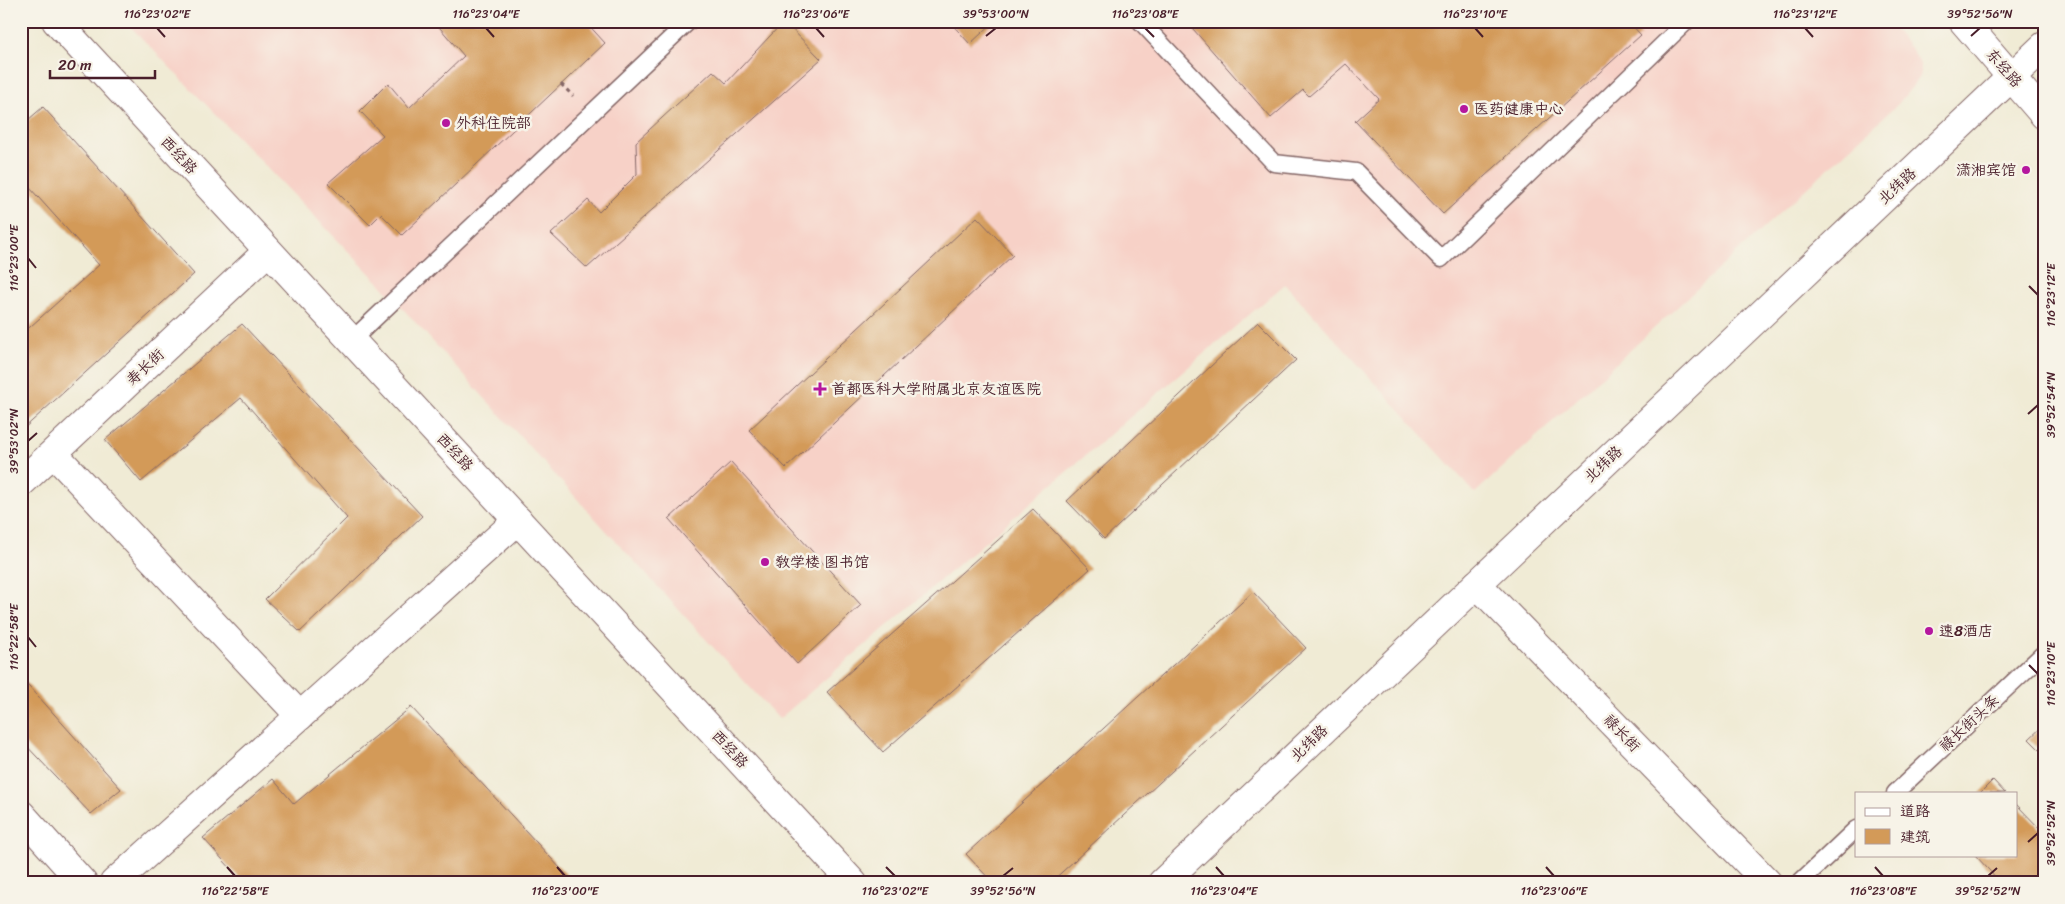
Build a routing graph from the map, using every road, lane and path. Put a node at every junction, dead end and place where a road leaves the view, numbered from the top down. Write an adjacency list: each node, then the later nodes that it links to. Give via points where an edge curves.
1 (56, 21): 9 (street, 西经路)
2 (689, 21): 10 (lane)
3 (1140, 21): 4 (lane, via 1274,163 1356,172 1441,259)
4 (1687, 21)
5 (1963, 21): 7 (street, 东经路)
6 (2044, 46): 7 (street, 北纬路)
7 (2011, 77): 8 (street, 东经路); 14 (street, 北纬路)
8 (2044, 115)
9 (268, 250): 10 (street, 西经路); 11 (street, 寿长街)
10 (352, 340): 13 (street, 西经路)
11 (54, 454): 12 (street, 寿长街); 16 (street)
12 (21, 483)
13 (518, 520): 16 (street); 22 (street, 西经路)
14 (1477, 584): 23 (street, 北纬路); 24 (street, 禄长街)
15 (2044, 653): 17 (lane, 禄长街头条)
16 (300, 716): 21 (street)
17 (1896, 792)
18 (21, 814): 20 (street)
19 (1855, 830): 25 (lane)
20 (83, 883)
21 (114, 883)
22 (854, 883)
23 (1162, 883)
24 (1768, 883)
25 (1799, 883)

